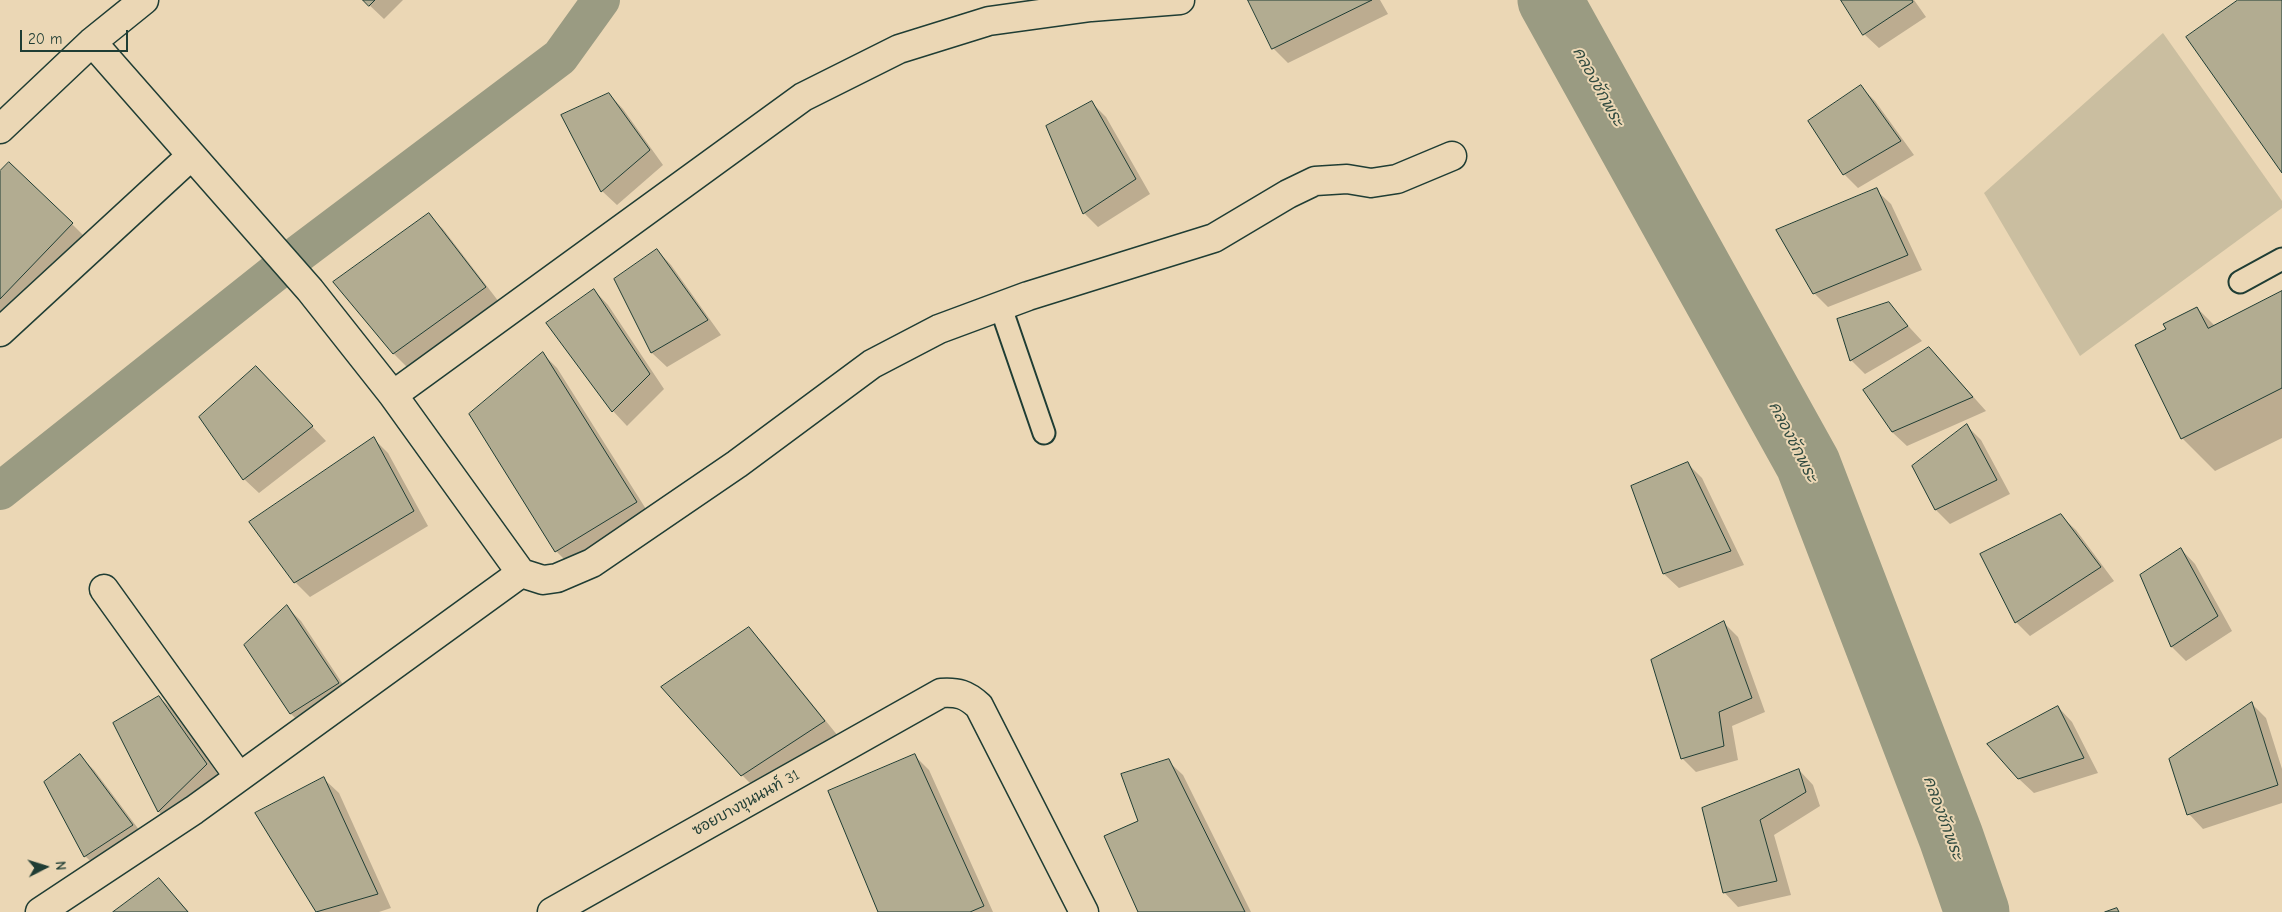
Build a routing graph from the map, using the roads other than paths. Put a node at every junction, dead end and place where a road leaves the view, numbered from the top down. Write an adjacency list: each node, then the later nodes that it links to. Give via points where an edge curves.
1 (144, 0): 3 (street)
2 (1180, 0): 11 (street, via 989,20 898,50 804,97)
3 (92, 42): 4 (street); 5 (street)
4 (0, 129)
5 (191, 156): 10 (street); 11 (street, via 310,290)
6 (1452, 156): 9 (street, via 1388,180 1371,183 1347,179 1315,181 1214,238 1028,296)
7 (2282, 259): 8 (lane)
8 (2240, 282)
9 (1001, 308): 12 (lane); 13 (street, via 939,329 872,364 737,464 592,563 557,578 543,580)
10 (0, 332)
11 (393, 395): 13 (street)
12 (1044, 433)
13 (521, 573): 15 (street)
14 (104, 589): 15 (street)
15 (240, 777): 16 (street)
16 (40, 912)
17 (552, 912): 18 (street, ซอยบางขุนนนท์ 31, via 940,693 956,692 969,696 979,706)
18 (1084, 912)

